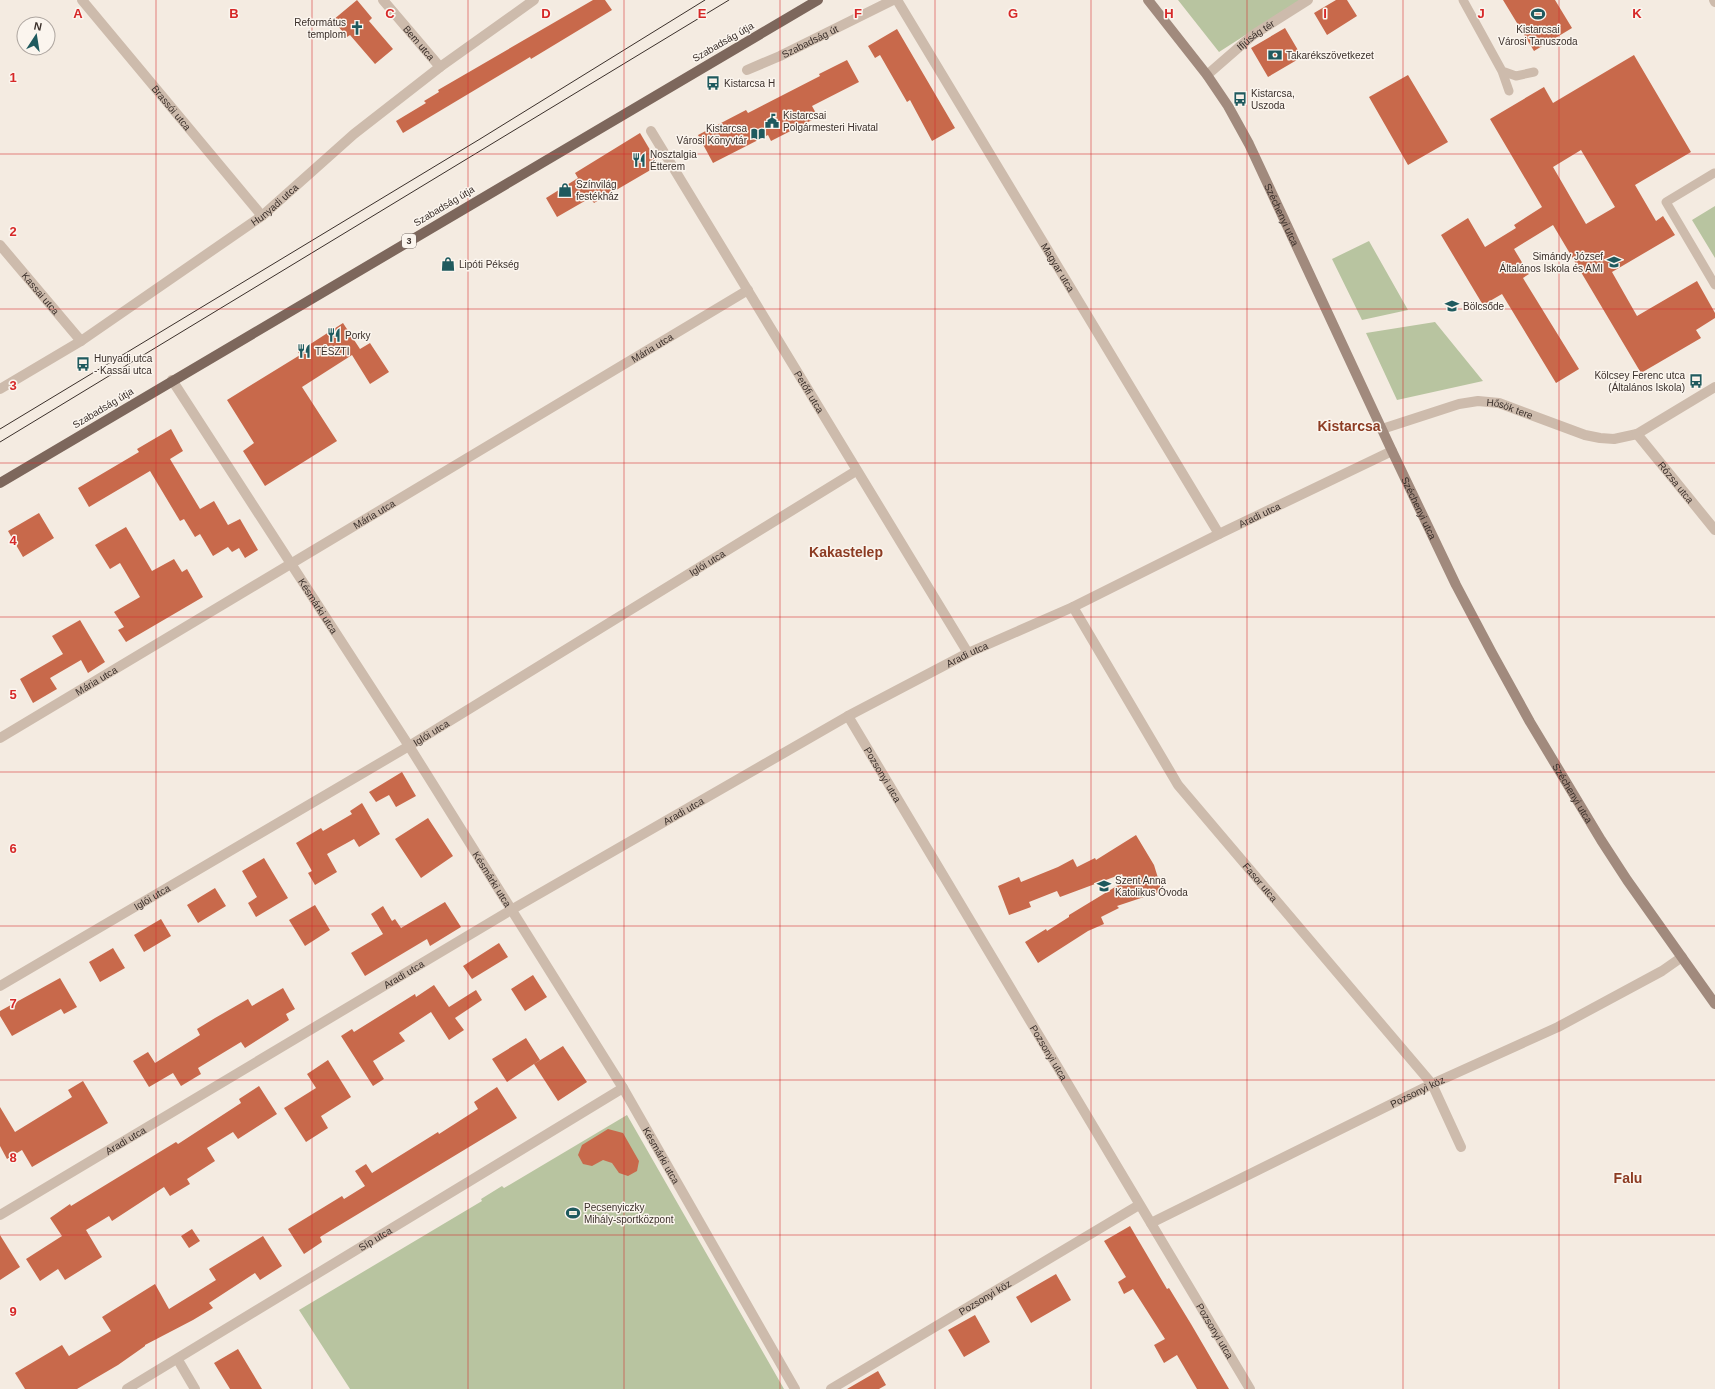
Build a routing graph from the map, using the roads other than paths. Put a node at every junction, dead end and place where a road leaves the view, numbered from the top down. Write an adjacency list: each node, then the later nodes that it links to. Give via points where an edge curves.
1 (82, 0): 18 (street, Brassói utca)
2 (383, 0): 10 (street, Bem utca)
3 (534, 0): 10 (street, Hunyadi utca)
4 (818, 0): 23 (main road, Szabadság útja / 3)
5 (893, 0): 11 (street, Szabadság út)
6 (897, 0): 32 (street, Magyar utca)
7 (1148, 0): 14 (main road, Széchenyi utca)
8 (1308, 0): 14 (street, Ifjúság tér, via 1253,35)
9 (1463, 0): 12 (lane)
10 (440, 67): 18 (street, Hunyadi utca, via 354,134)
11 (746, 70)
12 (1502, 71): 13 (lane, via 1516,76); 15 (lane)
13 (1534, 72)
14 (1207, 75): 26 (main road, Széchenyi utca, via 1249,144)
15 (1509, 91)
16 (651, 131): 21 (street, Petőfi utca)
17 (1714, 173): 20 (lane, via 1666,202)
18 (262, 216): 22 (street, Hunyadi utca)
19 (0, 245): 22 (street, Kassai utca)
20 (1715, 285)
21 (748, 290): 29 (street, Petőfi utca); 33 (street, Mária utca)
22 (81, 341): 25 (street, Hunyadi utca)
23 (172, 380): 30 (main road, Szabadság útja / 3); 33 (street, Késmárki utca)
24 (1715, 387): 27 (street, Hősök tere)
25 (0, 389)
26 (1382, 430): 27 (street, Hősök tere, via 1459,404 1478,401 1499,403 1585,435 1614,439); 28 (main road, Széchenyi utca)
27 (1637, 434): 31 (street, Rózsa utca)
28 (1392, 452): 32 (street, Aradi utca); 40 (main road, Széchenyi utca, via 1456,585 1530,722 1623,873)
29 (856, 471): 35 (street, Petőfi utca); 38 (street, Iglói utca)
30 (0, 483)
31 (1715, 530)
32 (1219, 534): 34 (street, Aradi utca)
33 (290, 564): 37 (street, Mária utca); 38 (street, Késmárki utca)
34 (1073, 607): 35 (street, Aradi utca); 43 (street, Fasor utca, via 1178,785)
35 (968, 653): 36 (street, Aradi utca)
36 (848, 716): 39 (street, Aradi utca); 46 (street, Pozsonyi utca)
37 (0, 738)
38 (409, 746): 39 (street, Késmárki utca); 41 (street, Iglói utca)
39 (511, 910): 44 (street, Késmárki utca); 47 (street, Aradi utca)
40 (1682, 957): 42 (main road, Széchenyi utca); 43 (street, Pozsonyi köz, via 1662,971 1558,1027)
41 (0, 986)
42 (1715, 1004)
43 (1432, 1084): 45 (street, Fasor utca); 48 (street, Pozsonyi köz)
44 (623, 1088): 49 (street, Síp utca); 52 (street, Késmárki utca)
45 (1462, 1147)
46 (1139, 1205): 48 (street, Pozsonyi utca); 53 (street, Pozsonyi köz)
47 (0, 1215)
48 (1151, 1223): 54 (street, Pozsonyi utca)
49 (178, 1360): 50 (street, Síp utca); 51 (street)
50 (127, 1389)
51 (195, 1389)
52 (795, 1389)
53 (831, 1389)
54 (1250, 1389)

